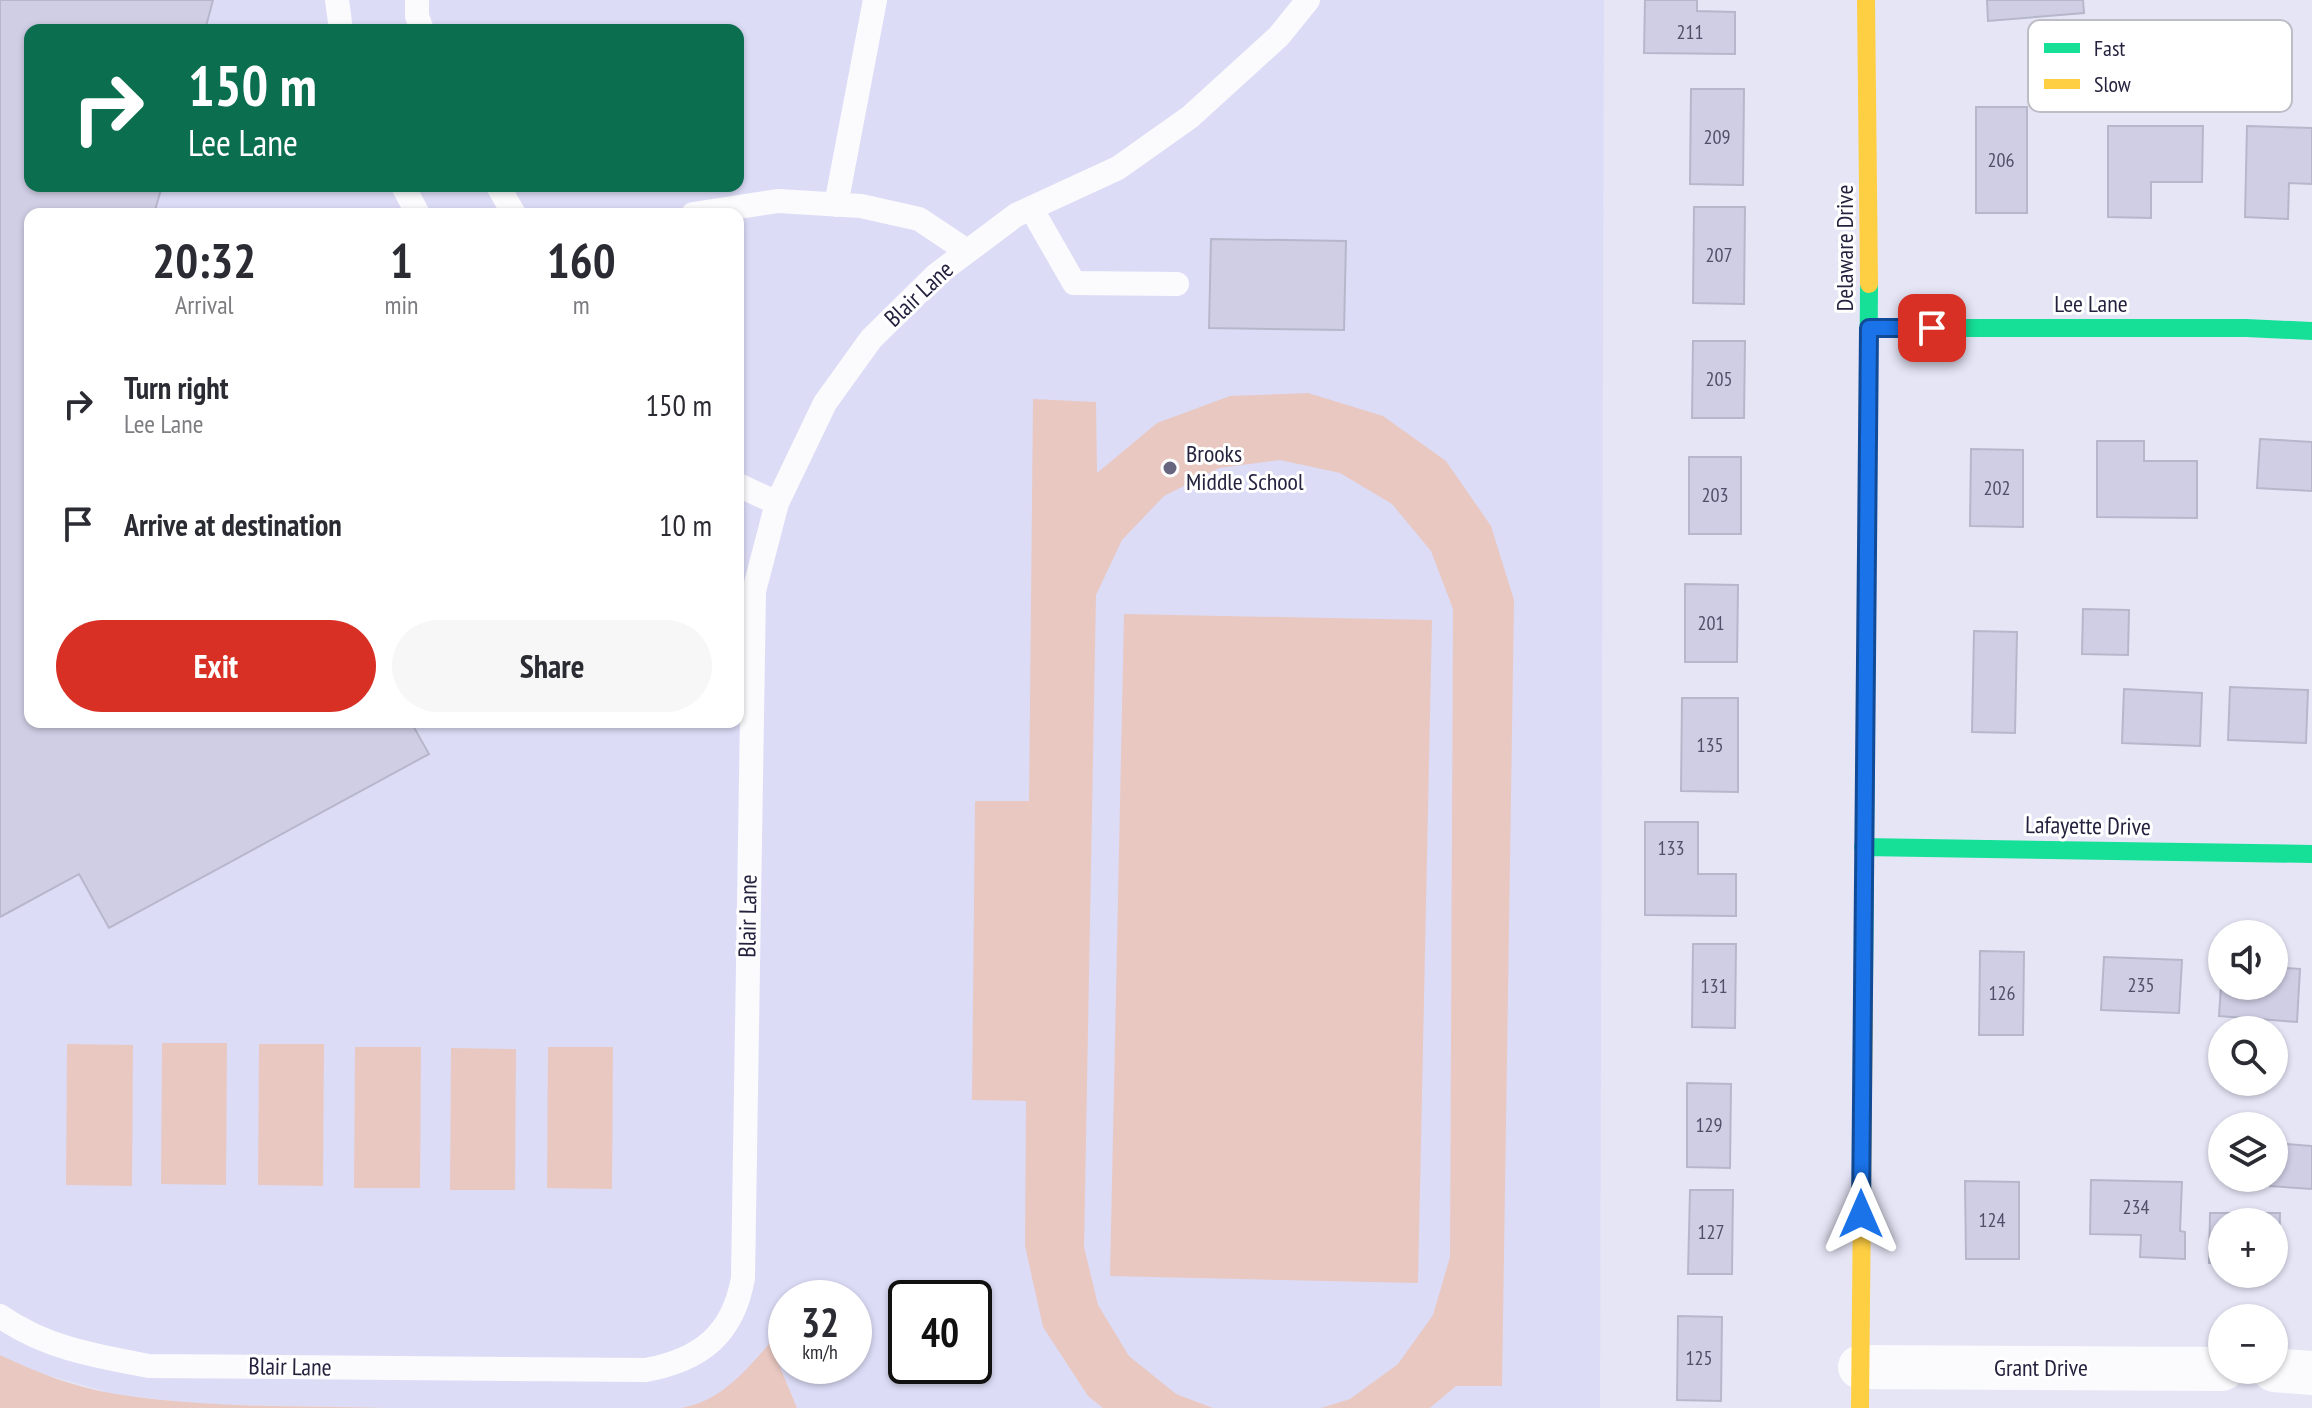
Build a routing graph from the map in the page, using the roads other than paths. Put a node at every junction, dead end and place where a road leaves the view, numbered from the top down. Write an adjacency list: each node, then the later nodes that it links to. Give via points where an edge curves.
1 (337, 0): 6 (lane)
2 (417, 0): 7 (lane)
3 (875, 0): 8 (lane)
4 (1308, 0): 10 (lane, Blair Lane, via 1279,36 1190,117 1118,168)
5 (1866, 0): 13 (street, Delaware Drive)
6 (340, 24)
7 (420, 24)
8 (836, 205): 9 (lane, via 778,201); 11 (lane, via 919,219)
9 (732, 208)
10 (1031, 208): 11 (lane, Blair Lane); 12 (lane, via 1074,283)
11 (967, 251): 16 (lane, Blair Lane, via 871,339 825,403)
12 (1177, 284)
13 (1869, 328): 14 (street, Lee Lane); 17 (street, Delaware Drive)
14 (2312, 331)
15 (744, 488): 16 (lane)
16 (777, 503): 19 (lane, Blair Lane, via 754,591 743,1278 732,1316 717,1337 671,1365 646,1370 149,1366 73,1352)
17 (1863, 847): 18 (street, Lafayette Drive); 23 (street, Delaware Drive)
18 (2312, 854)
19 (0, 1316)
20 (2208, 1370): 23 (street, Grant Drive)
21 (2288, 1371): 22 (street)
22 (2312, 1373)
23 (1860, 1387)

